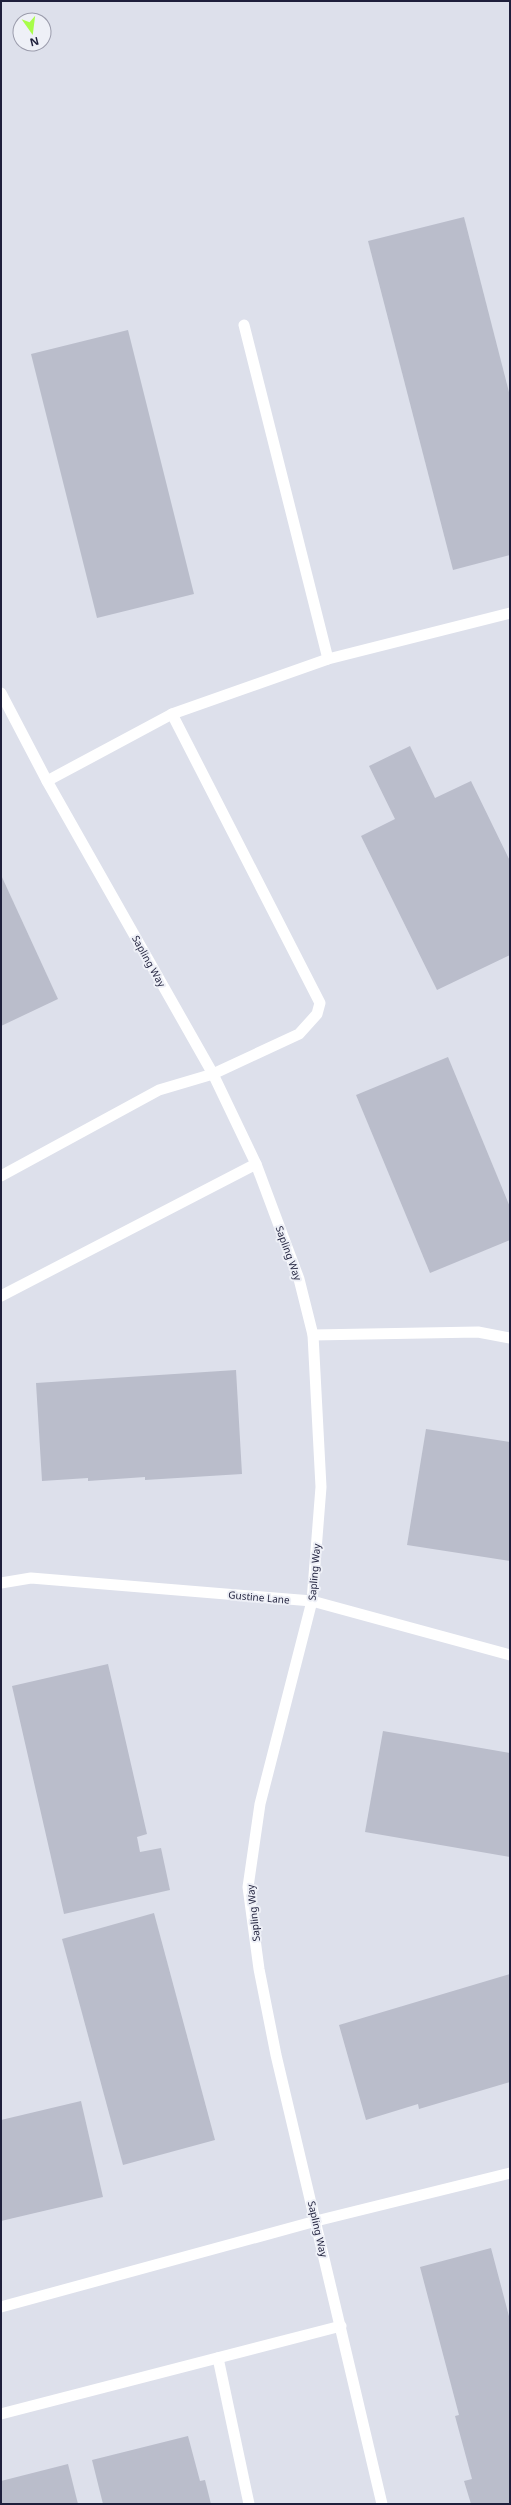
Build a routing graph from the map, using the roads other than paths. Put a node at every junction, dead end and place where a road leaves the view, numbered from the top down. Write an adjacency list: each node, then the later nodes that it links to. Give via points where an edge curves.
1 (244, 326): 3 (street)
2 (510, 613): 3 (street)
3 (328, 659): 5 (street)
4 (1, 693): 6 (street, Sapling Way)
5 (172, 714): 6 (street); 7 (street, via 320,1003 317,1014 299,1034)
6 (47, 781): 7 (street, Sapling Way)
7 (213, 1074): 8 (street, Sapling Way); 9 (street, via 158,1090)
8 (256, 1164): 10 (street); 11 (street, Sapling Way, via 299,1279)
9 (1, 1176)
10 (1, 1296)
11 (313, 1335): 12 (street, via 478,1332); 14 (street, Sapling Way, via 321,1487)
12 (510, 1338)
13 (1, 1583): 14 (street, Gustine Lane, via 31,1578)
14 (312, 1602): 15 (street, Gustine Lane); 17 (street, Sapling Way, via 260,1804 248,1888 259,1969 276,2055)
15 (510, 1655)
16 (510, 2173): 17 (street)
17 (316, 2221): 18 (street); 19 (street, Sapling Way)
18 (1, 2307)
19 (341, 2326): 20 (street); 23 (street, Sapling Way)
20 (218, 2358): 21 (street); 22 (street)
21 (1, 2414)
22 (249, 2504)
23 (382, 2504)

